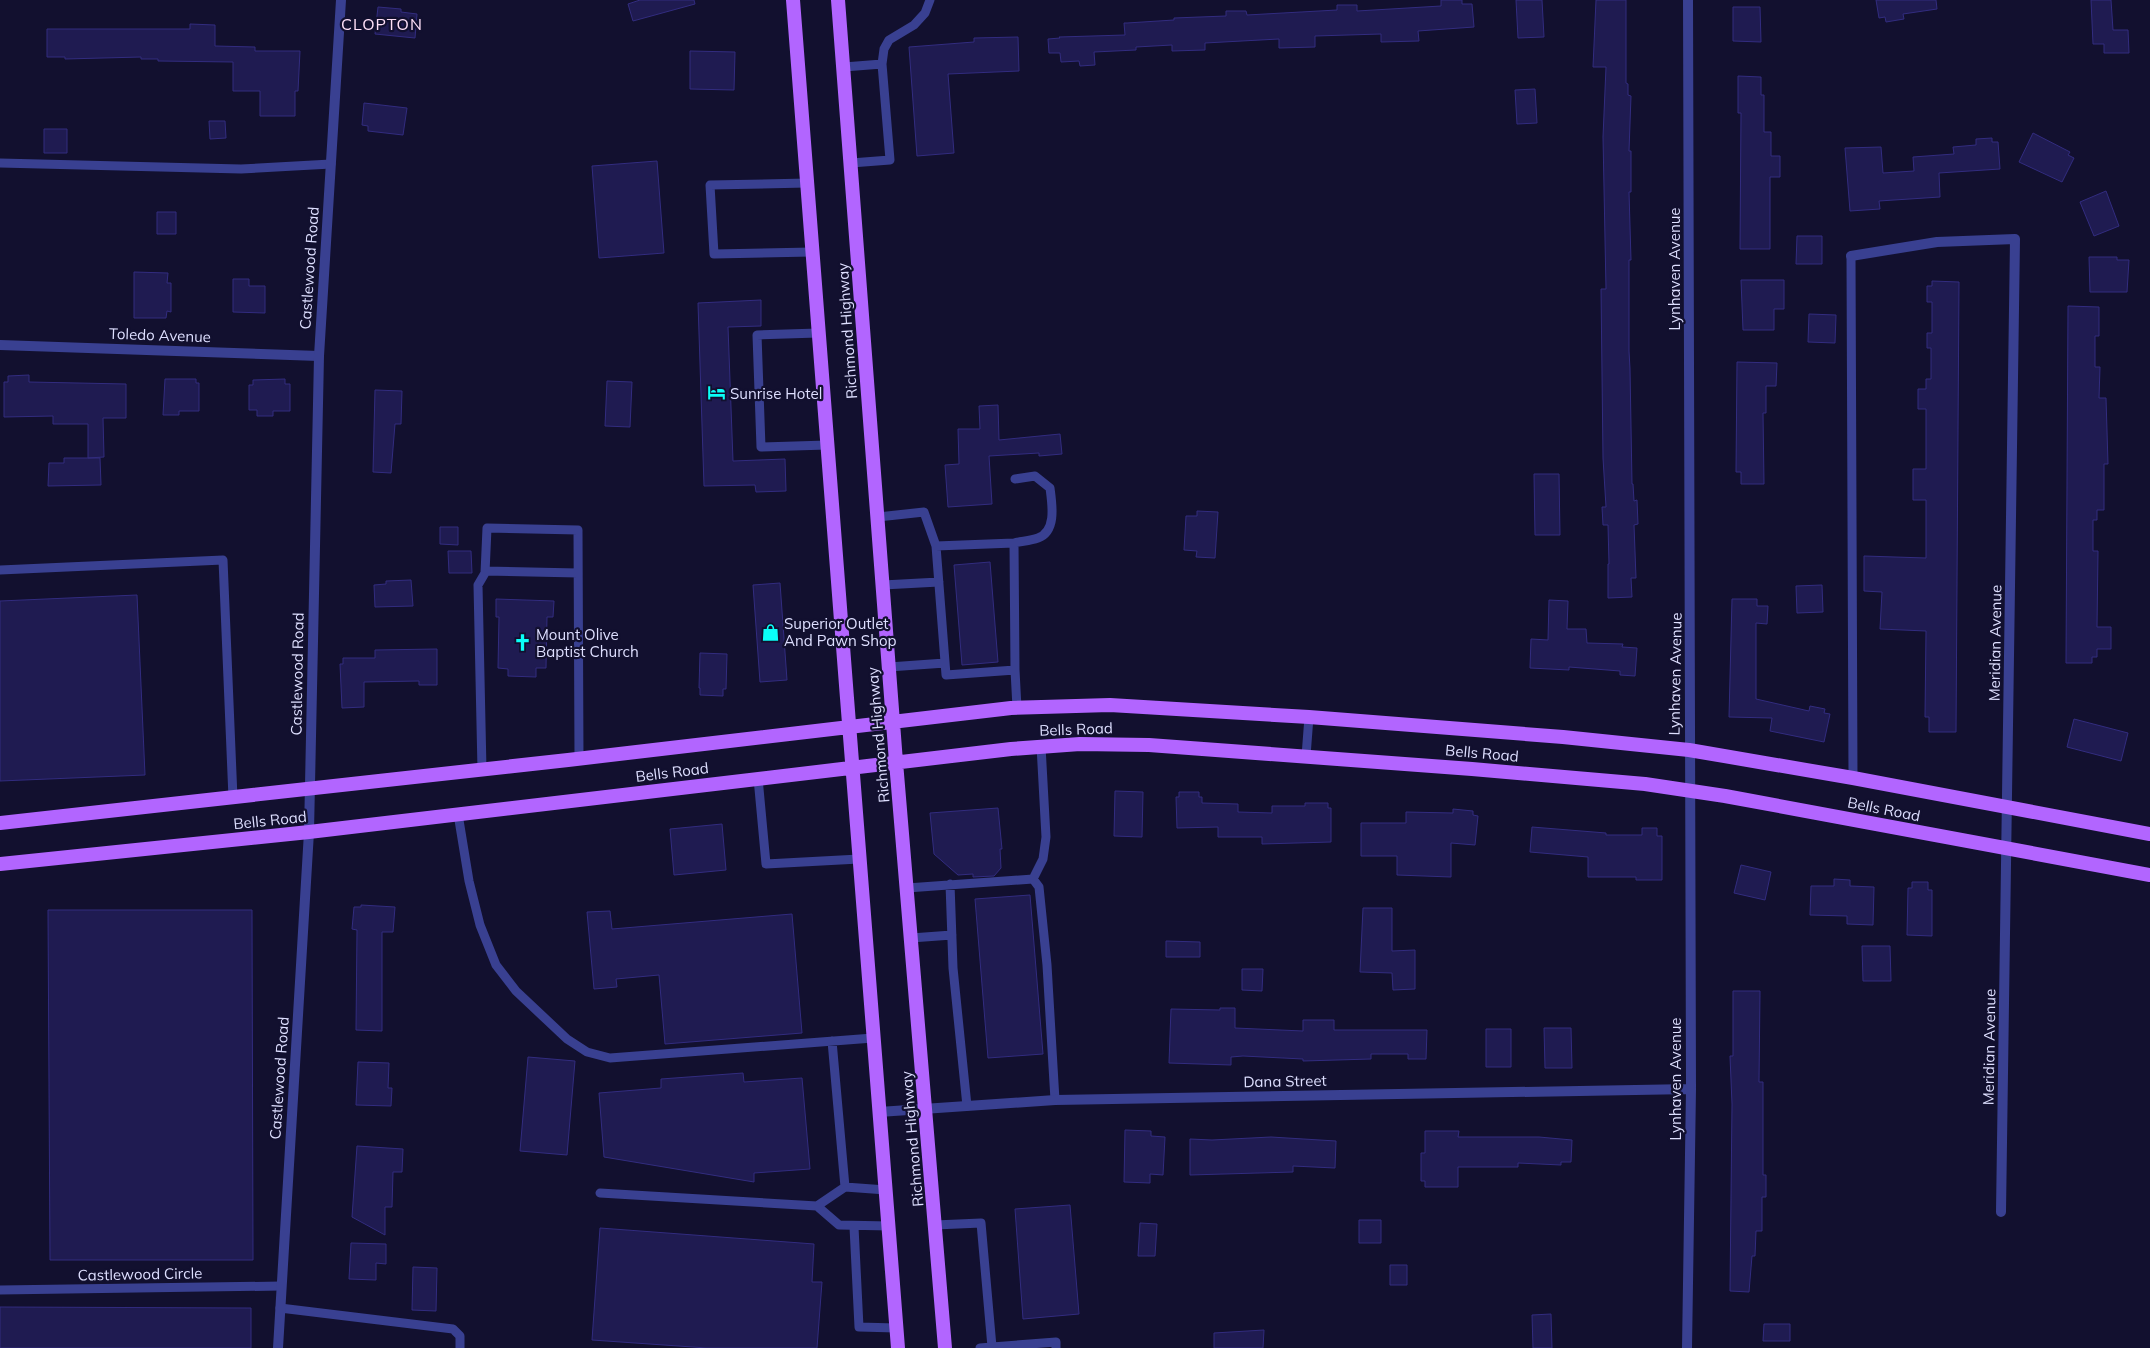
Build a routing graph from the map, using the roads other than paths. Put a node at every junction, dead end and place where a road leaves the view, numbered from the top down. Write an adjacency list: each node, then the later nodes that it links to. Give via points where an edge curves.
1 (341, 0): 10 (street, Castlewood Road)
2 (793, 0): 11 (main road, Richmond Highway)
3 (838, 0): 7 (main road, Richmond Highway)
4 (930, 0): 6 (lane, via 925,13 914,25 889,40)
5 (1688, 0): 35 (street, Lynhaven Avenue)
6 (882, 64): 7 (lane); 9 (lane, via 890,160)
7 (844, 67): 9 (main road, Richmond Highway)
8 (0, 163): 10 (lane, via 241,169)
9 (851, 163): 19 (main road, Richmond Highway)
10 (330, 164): 16 (street, Castlewood Road)
11 (807, 183): 12 (main road, Richmond Highway); 12 (lane, via 710,185 714,254)
12 (812, 252): 14 (main road, Richmond Highway)
13 (1851, 256): 42 (lane); 46 (street, Meridian Avenue, via 1937,242 2015,239)
14 (818, 333): 17 (main road, Richmond Highway); 17 (lane, via 757,335 761,447)
15 (0, 344): 16 (street, Toledo Avenue)
16 (318, 356): 43 (street, Castlewood Road)
17 (826, 445): 33 (main road, Richmond Highway)
18 (1015, 479): 20 (lane, via 1035,476 1050,488 1052,524 1040,538)
19 (878, 516): 21 (lane, via 924,512); 26 (main road, Richmond Highway)
20 (1014, 543): 21 (lane); 29 (lane)
21 (936, 546): 25 (lane)
22 (0, 570): 45 (lane, via 223,560)
23 (485, 571): 24 (lane); 24 (lane, via 486,528 578,530); 40 (lane, via 478,585)
24 (578, 574): 37 (lane)
25 (939, 582): 26 (lane); 27 (lane)
26 (883, 585): 28 (main road, Richmond Highway)
27 (945, 663): 28 (lane); 29 (lane, via 946,675)
28 (889, 667): 32 (main road, Richmond Highway)
29 (1015, 670): 30 (lane)
30 (1017, 708): 31 (main road, Bells Road, via 1110,705); 32 (main road, Bells Road)
31 (1309, 717): 35 (main road, Bells Road); 36 (lane)
32 (894, 722): 33 (main road, Bells Road); 38 (main road, Richmond Highway)
33 (848, 727): 37 (main road, Bells Road); 39 (main road, Richmond Highway)
34 (1041, 746): 36 (main road, Bells Road, via 1149,745); 38 (main road, Bells Road); 55 (lane, via 1046,837 1043,859)
35 (1689, 750): 42 (main road, Bells Road); 44 (street, Lynhaven Avenue)
36 (1306, 756): 44 (main road, Bells Road, via 1584,778)
37 (579, 759): 40 (main road, Bells Road)
38 (896, 762): 39 (main road, Bells Road); 57 (main road, Richmond Highway)
39 (851, 767): 41 (main road, Bells Road); 52 (main road, Richmond Highway)
40 (482, 770): 43 (main road, Bells Road)
41 (758, 778): 47 (main road, Bells Road); 52 (lane, via 766,864)
42 (1853, 778): 46 (main road, Bells Road)
43 (310, 789): 45 (main road, Bells Road); 49 (street, Castlewood Road)
44 (1689, 790): 51 (main road, Bells Road); 62 (street, Lynhaven Avenue)
45 (232, 798): 48 (main road, Bells Road)
46 (2008, 808): 50 (main road, Bells Road); 51 (street, Meridian Avenue)
47 (458, 814): 49 (main road, Bells Road); 61 (lane, via 469,882 480,925 496,965 516,991 567,1039 588,1052 610,1058)
48 (0, 824)
49 (309, 832): 53 (main road, Bells Road); 75 (street, Castlewood Road)
50 (2150, 834)
51 (2007, 849): 54 (main road, Bells Road); 71 (street, Meridian Avenue)
52 (859, 859): 60 (main road, Richmond Highway)
53 (0, 864)
54 (2150, 875)
55 (1033, 880): 56 (lane); 63 (lane, via 1039,887)
56 (950, 884): 57 (lane); 58 (lane)
57 (907, 888): 59 (main road, Richmond Highway)
58 (952, 935): 59 (lane); 64 (lane)
59 (911, 938): 65 (main road, Richmond Highway)
60 (873, 1038): 61 (lane); 66 (main road, Richmond Highway)
61 (832, 1041): 67 (lane)
62 (1691, 1089): 63 (street, Dana Street); 86 (street, Lynhaven Avenue)
63 (1056, 1100): 64 (street, Dana Street)
64 (967, 1106): 65 (street, Dana Street)
65 (926, 1108): 66 (street, Dana Street); 72 (main road, Richmond Highway)
66 (879, 1112): 68 (main road, Richmond Highway)
67 (845, 1187): 68 (lane); 70 (lane)
68 (886, 1190): 73 (main road, Richmond Highway)
69 (600, 1193): 70 (lane)
70 (817, 1206): 74 (lane, via 839,1225)
71 (2001, 1212)
72 (935, 1225): 79 (lane, via 981,1223); 83 (main road, Richmond Highway)
73 (890, 1226): 74 (lane); 78 (main road, Richmond Highway)
74 (854, 1227): 78 (lane, via 859,1327)
75 (281, 1286): 76 (lane, Castlewood Circle); 77 (street, Castlewood Road)
76 (0, 1290)
77 (280, 1308): 80 (street, Castlewood Road); 81 (lane, via 453,1329 460,1336)
78 (896, 1328): 82 (main road, Richmond Highway)
79 (992, 1347): 84 (lane); 85 (lane, via 1056,1342)
80 (278, 1348)
81 (460, 1348)
82 (898, 1348)
83 (945, 1348)
84 (980, 1348)
85 (1056, 1348)
86 (1687, 1348)

